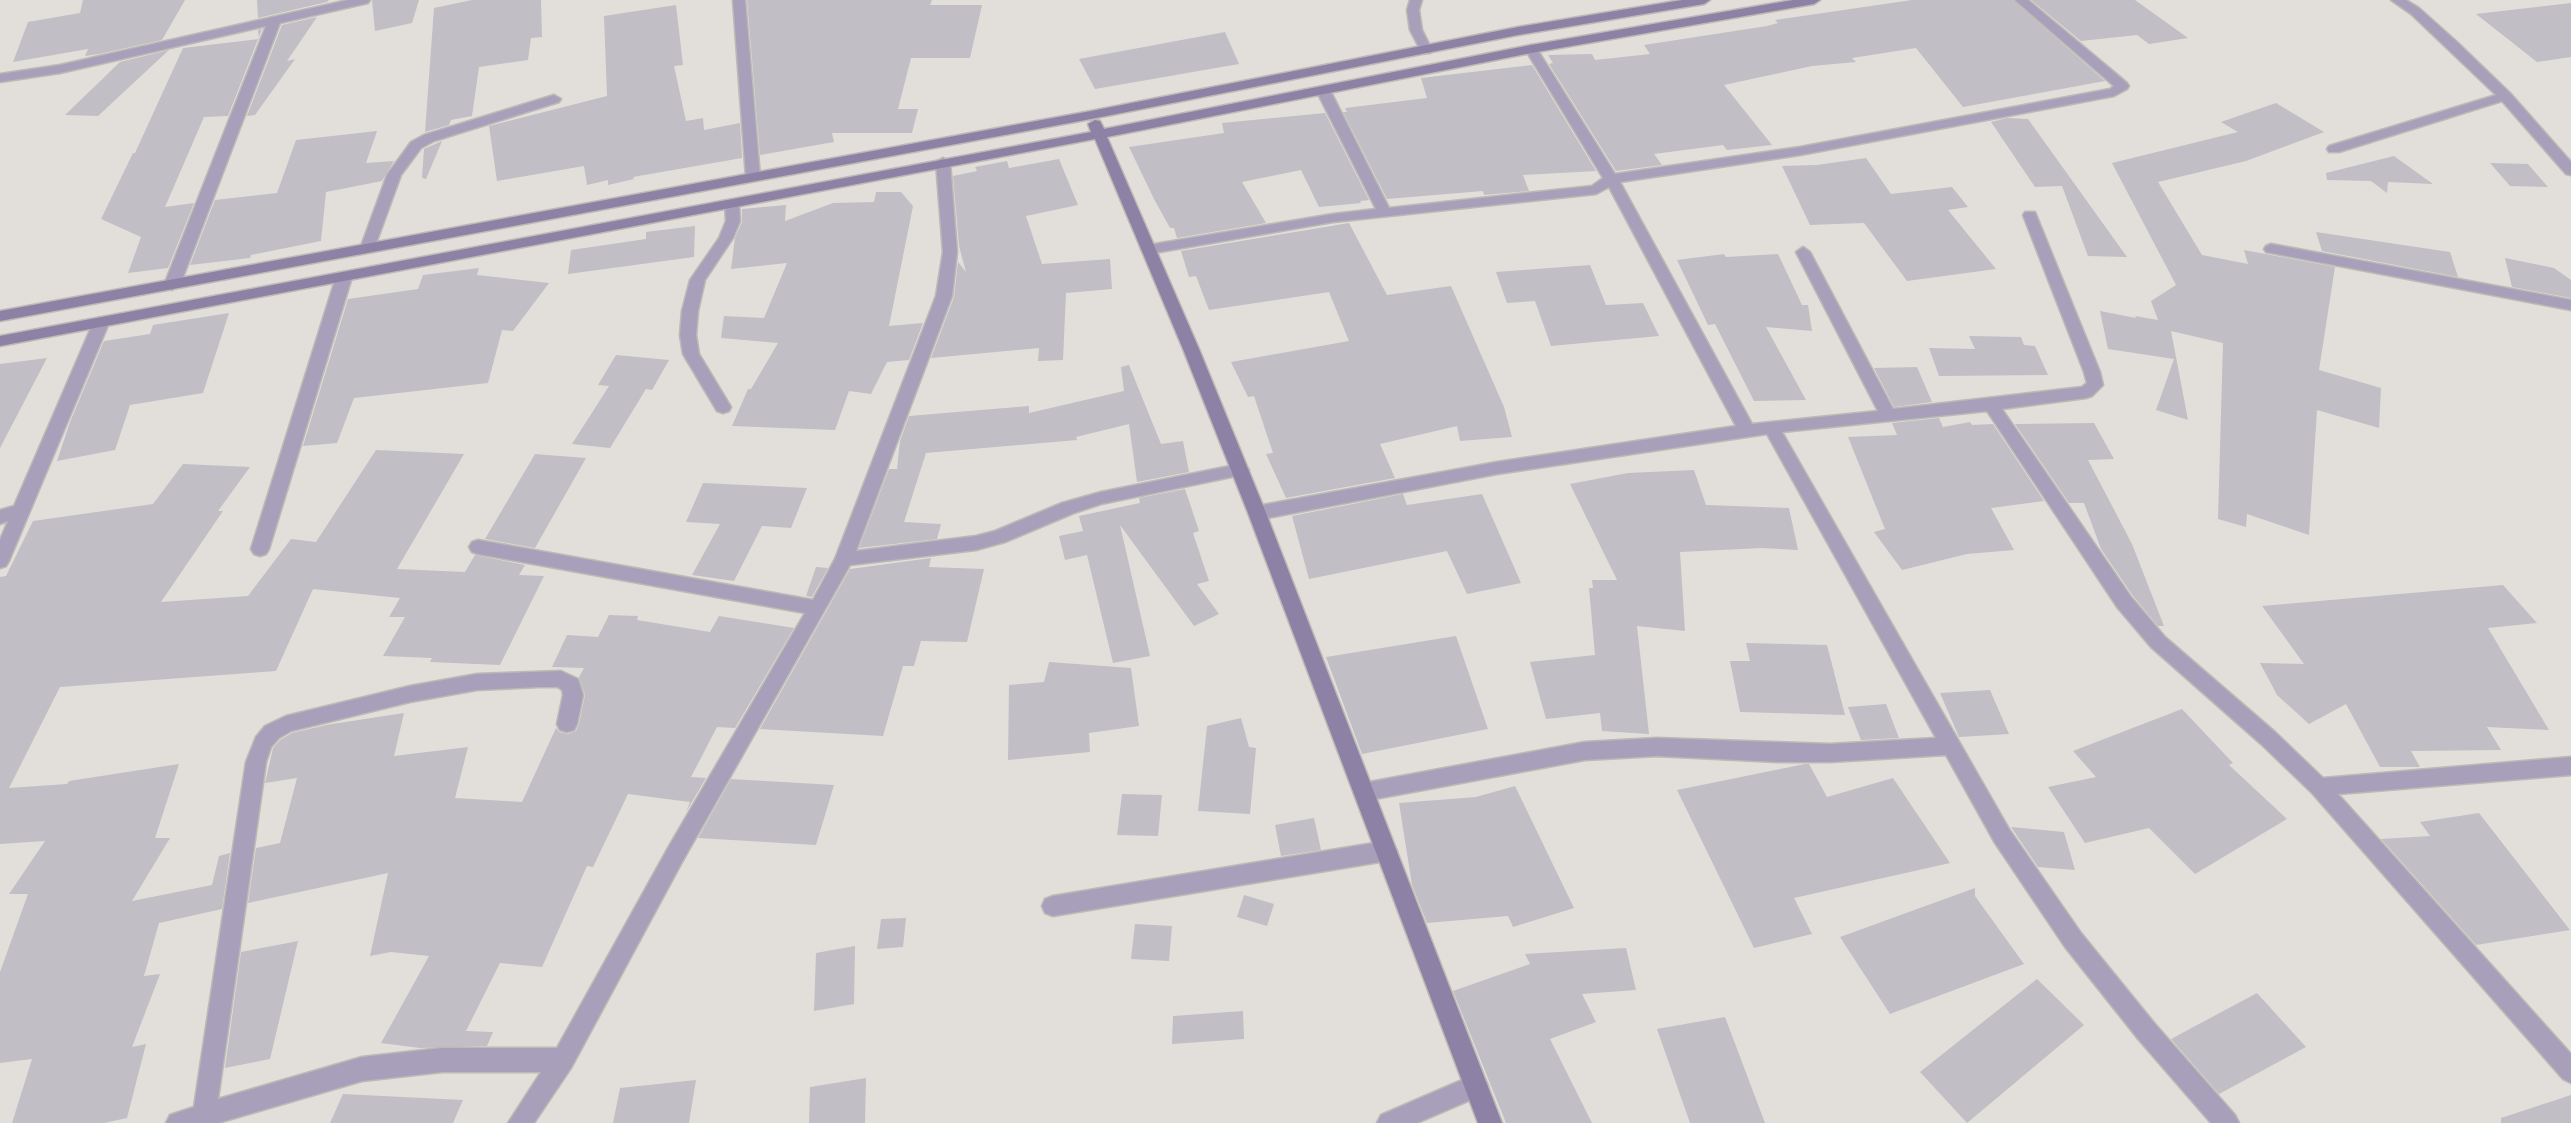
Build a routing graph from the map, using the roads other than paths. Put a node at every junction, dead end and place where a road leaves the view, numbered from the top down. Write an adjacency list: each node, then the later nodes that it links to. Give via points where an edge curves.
1 (364, 0): 8 (street)
2 (739, 0): 20 (street)
3 (1416, 0): 10 (street, via 1416,30)
4 (1704, 0): 10 (main road)
5 (1814, 0): 9 (main road)
6 (2021, 0): 21 (street, via 2122,86 2114,92 1800,151)
7 (2397, 0): 13 (street, via 2415,11)
8 (274, 22): 11 (street, via 60,69); 30 (street)
9 (1530, 49): 12 (main road); 21 (street)
10 (1426, 50): 15 (main road)
11 (0, 78)
12 (1323, 90): 16 (main road); 23 (street)
13 (2505, 96): 17 (street); 19 (street)
14 (554, 99): 25 (street, via 416,145 394,175)
15 (1091, 115): 16 (main road); 20 (main road)
16 (1100, 134): 18 (main road); 26 (main road)
17 (2334, 149)
18 (943, 162): 22 (main road); 46 (street, via 950,252 944,296)
19 (2569, 166)
20 (753, 177): 25 (main road)
21 (1611, 179): 23 (street, via 1596,190 1574,194); 39 (street)
22 (732, 204): 29 (main road); 36 (street, via 733,221 726,238 698,280 688,335 691,354)
23 (1384, 212): 26 (street)
24 (2030, 215): 35 (street, via 2095,385 2086,392)
25 (367, 249): 30 (main road)
26 (1148, 249): 40 (main road)
27 (2271, 249): 31 (street)
28 (1803, 252): 37 (street)
29 (344, 277): 33 (main road); 45 (street)
30 (172, 285): 32 (main road)
31 (2571, 305)
32 (0, 316)
33 (101, 322): 34 (main road); 41 (street)
34 (0, 341)
35 (1991, 405): 37 (street); 52 (street, via 2124,602 2158,642)
36 (723, 408)
37 (1888, 415): 38 (street)
38 (1771, 427): 39 (street); 50 (street)
39 (1747, 430): 42 (street, via 1497,468)
40 (1240, 470): 42 (main road); 46 (street, via 1101,498 976,543)
41 (22, 511): 43 (street); 47 (street)
42 (1257, 513): 53 (main road)
43 (0, 517)
44 (478, 547): 48 (street)
45 (260, 549)
46 (844, 559): 48 (street)
47 (0, 561)
48 (818, 608): 56 (street, via 675,855)
49 (567, 724): 59 (street, via 573,695 571,685 561,679 539,679 477,682 410,693 286,724 272,732 256,762)
50 (1951, 746): 53 (street, via 1830,753 1658,747 1585,751); 64 (street, via 2002,836 2073,939)
51 (2571, 766): 52 (street)
52 (2319, 788): 57 (street)
53 (1364, 792): 54 (main road)
54 (1386, 851): 55 (street); 58 (main road)
55 (1053, 906)
56 (563, 1060): 59 (street, via 442,1060 362,1069); 61 (street)
57 (2571, 1071)
58 (1476, 1086): 62 (street); 63 (main road)
59 (204, 1116): 60 (street)
60 (178, 1123)
61 (520, 1123)
62 (1389, 1123)
63 (1490, 1123)
64 (2227, 1123)

